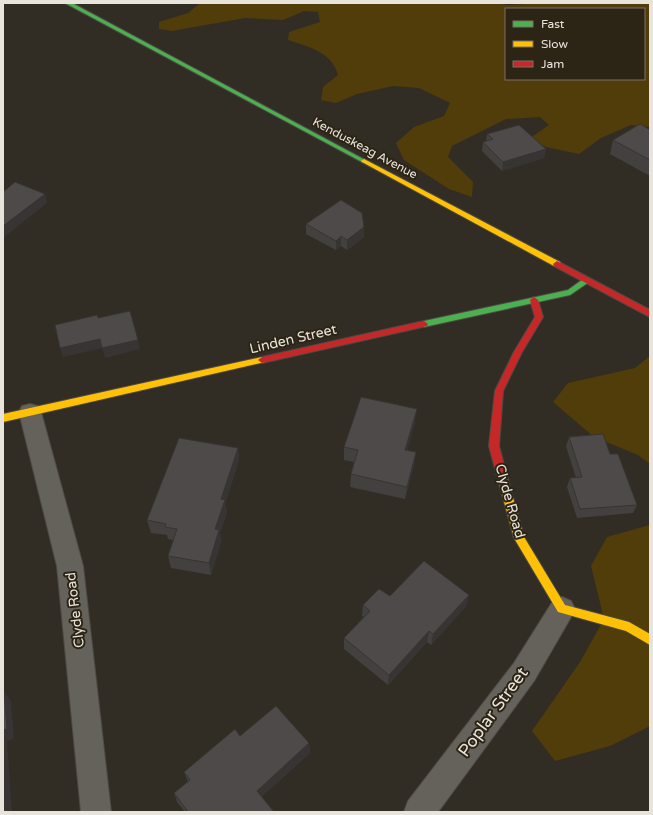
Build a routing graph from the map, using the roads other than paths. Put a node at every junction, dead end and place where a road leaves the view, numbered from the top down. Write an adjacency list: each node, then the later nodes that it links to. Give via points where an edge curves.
1 (68, 3): 2 (street, Kenduskeag Avenue)
2 (586, 280): 3 (street, Linden Street, via 570,292); 4 (street, Kenduskeag Avenue)
3 (534, 300): 5 (street, Linden Street); 7 (street, Clyde Road, via 539,317 518,352 500,392 494,446 519,538)
4 (650, 314)
5 (30, 412): 6 (street, Linden Street); 9 (street, Clyde Road, via 70,566)
6 (3, 418)
7 (562, 609): 8 (street, via 629,627); 10 (street, Poplar Street, via 524,672)
8 (650, 640)
9 (96, 812)
10 (419, 812)

